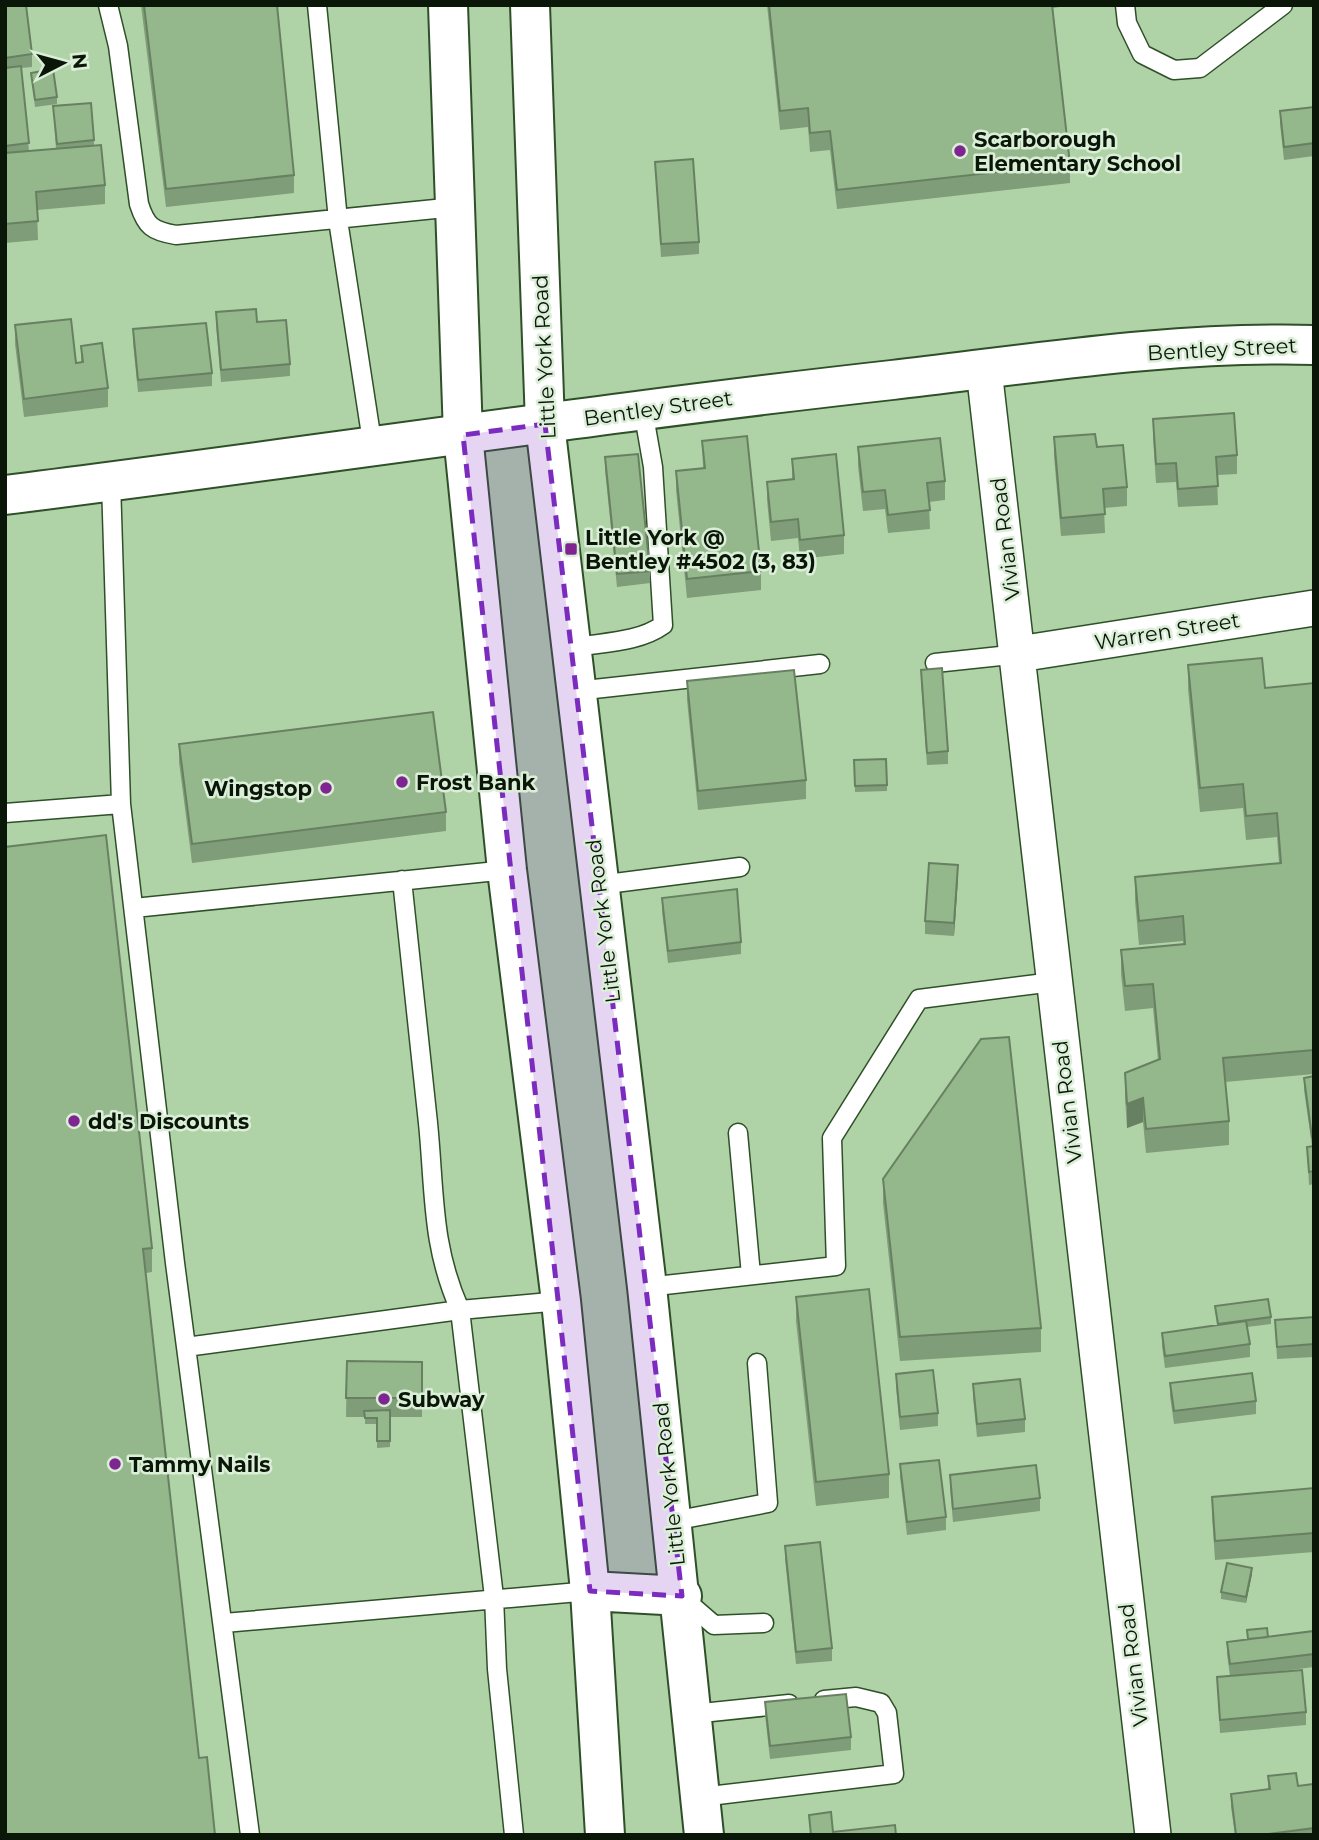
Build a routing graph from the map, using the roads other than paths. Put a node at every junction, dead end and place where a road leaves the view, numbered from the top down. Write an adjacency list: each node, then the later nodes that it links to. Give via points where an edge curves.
1 (108, 5): 8 (lane, via 145,223 155,232 176,235)
2 (317, 5): 8 (lane)
3 (448, 5): 7 (main road)
4 (530, 5): 12 (main road, Little York Road)
5 (1125, 5): 6 (lane, via 1127,23 1142,54 1174,70 1199,68)
6 (1283, 5)
7 (455, 206): 8 (lane); 13 (main road)
8 (338, 220): 14 (lane)
9 (1314, 345): 10 (main road, Bentley Street, via 1264,344)
10 (984, 370): 11 (main road, Bentley Street); 19 (street, Vivian Road)
11 (643, 410): 12 (main road, Bentley Street); 18 (lane, via 653,467 663,625 627,640)
12 (545, 424): 13 (main road, Bentley Street); 18 (main road, Little York Road)
13 (463, 435): 14 (main road, Bentley Street); 26 (main road)
14 (373, 448): 15 (main road, Bentley Street)
15 (111, 482): 16 (main road, Bentley Street); 23 (lane)
16 (5, 495)
17 (1314, 608): 19 (street, Warren Street)
18 (571, 648): 22 (main road, Little York Road)
19 (1019, 654): 20 (lane); 30 (street, Vivian Road)
20 (935, 663)
21 (820, 664): 22 (lane)
22 (576, 691): 28 (main road, Little York Road)
23 (121, 804): 24 (lane); 29 (lane)
24 (5, 813)
25 (740, 867): 28 (lane)
26 (507, 870): 27 (lane); 34 (main road)
27 (402, 880): 29 (lane); 35 (lane, via 431,1149 435,1233 444,1275)
28 (599, 885): 33 (main road, Little York Road)
29 (134, 908): 36 (lane)
30 (1053, 982): 32 (lane, via 919,999 832,1138 836,1266); 50 (street, Vivian Road)
31 (738, 1133): 32 (lane)
32 (751, 1275): 33 (lane)
33 (647, 1287): 38 (main road, Little York Road)
34 (561, 1301): 35 (lane); 39 (main road)
35 (460, 1310): 36 (lane); 40 (lane)
36 (186, 1348): 42 (lane)
37 (757, 1363): 38 (lane, via 768,1503)
38 (673, 1521): 41 (main road, Little York Road)
39 (590, 1591): 40 (lane); 41 (main road); 48 (main road)
40 (494, 1597): 42 (lane); 47 (lane)
41 (682, 1597): 43 (lane, via 714,1625); 44 (main road, Little York Road)
42 (224, 1623): 46 (lane)
43 (764, 1623)
44 (692, 1714): 45 (main road, Little York Road); 45 (lane, via 871,1699 881,1703 887,1713 894,1774)
45 (701, 1797): 49 (main road, Little York Road)
46 (250, 1835)
47 (514, 1835)
48 (605, 1835)
49 (704, 1835)
50 (1153, 1835)

